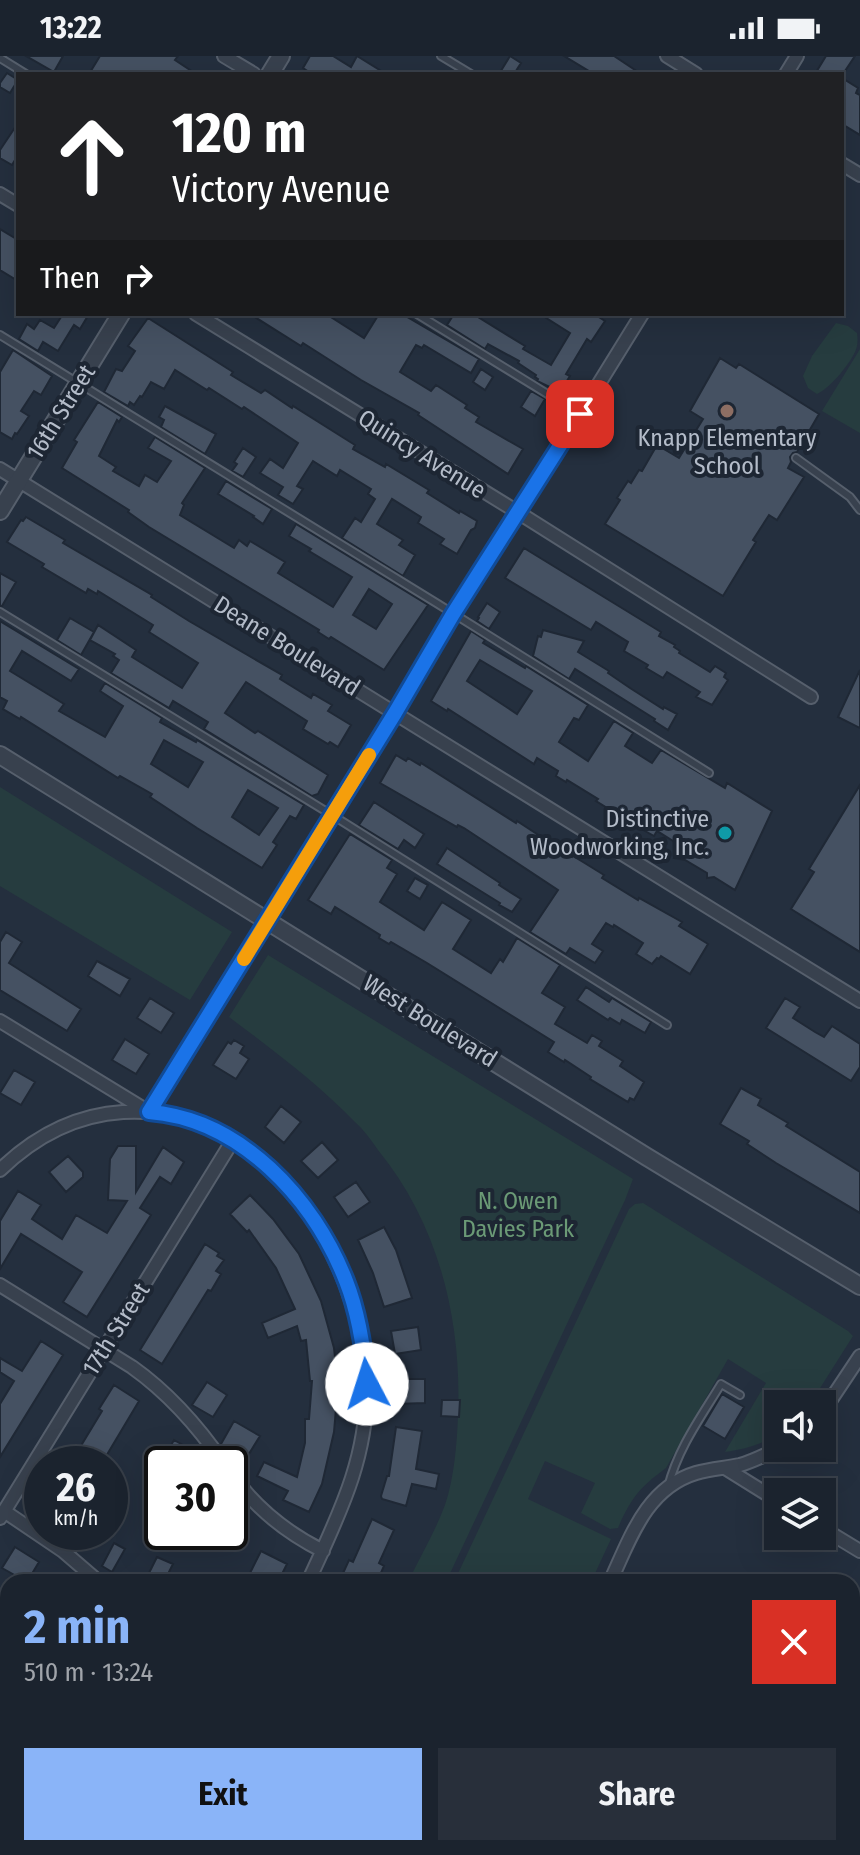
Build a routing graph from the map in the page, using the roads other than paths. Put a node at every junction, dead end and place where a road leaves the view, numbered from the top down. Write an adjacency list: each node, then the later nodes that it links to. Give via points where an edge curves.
1 (224, 56): 6 (street)
2 (441, 56): 7 (lane)
3 (667, 56): 8 (street)
4 (0, 58): 5 (lane)
5 (23, 72)
6 (251, 72)
7 (468, 72)
8 (693, 72)
9 (120, 316): 14 (street, 16th Street)
10 (199, 316): 21 (street, Quincy Avenue)
11 (420, 316): 15 (lane)
12 (641, 316): 15 (street)
13 (0, 335): 14 (lane)
14 (79, 383): 18 (street, 16th Street); 23 (lane)
15 (580, 414): 21 (street)
16 (796, 458): 19 (lane)
17 (0, 469): 18 (street, Deane Boulevard)
18 (19, 481): 20 (street, 16th Street); 25 (street, Deane Boulevard)
19 (860, 510)
20 (0, 511)
21 (519, 513): 23 (street); 24 (street, Quincy Avenue)
22 (0, 612): 28 (lane)
23 (453, 614): 25 (street); 27 (lane)
24 (811, 697)
25 (395, 713): 28 (street); 30 (street, Deane Boulevard)
26 (0, 755): 29 (street, West Boulevard)
27 (709, 773)
28 (332, 815): 29 (street); 32 (lane)
29 (268, 920): 33 (street); 37 (street, West Boulevard)
30 (860, 1001)
31 (0, 1021): 33 (street)
32 (667, 1025)
33 (149, 1112): 34 (street, via 196,1122); 35 (street, via 91,1117 68,1125 24,1148)
34 (233, 1140): 38 (street, 17th Street); 50 (street, via 274,1173 316,1223 346,1281 361,1332 367,1384 363,1436 351,1487)
35 (0, 1170)
36 (0, 1285): 38 (street)
37 (860, 1286)
38 (104, 1350): 42 (street, via 170,1397); 48 (street, 17th Street)
39 (860, 1356): 40 (street)
40 (836, 1392)
41 (740, 1395): 45 (lane, via 721,1384 681,1450)
42 (212, 1446)
43 (764, 1456): 44 (street)
44 (725, 1468): 45 (street, via 698,1472); 46 (street)
45 (668, 1487): 54 (street, via 645,1510)
46 (764, 1492)
47 (248, 1495): 50 (street, via 284,1529)
48 (2, 1514): 52 (street)
49 (836, 1536): 51 (street)
50 (323, 1551): 53 (street)
51 (860, 1551)
52 (90, 1574)
53 (312, 1574)
54 (614, 1574)

